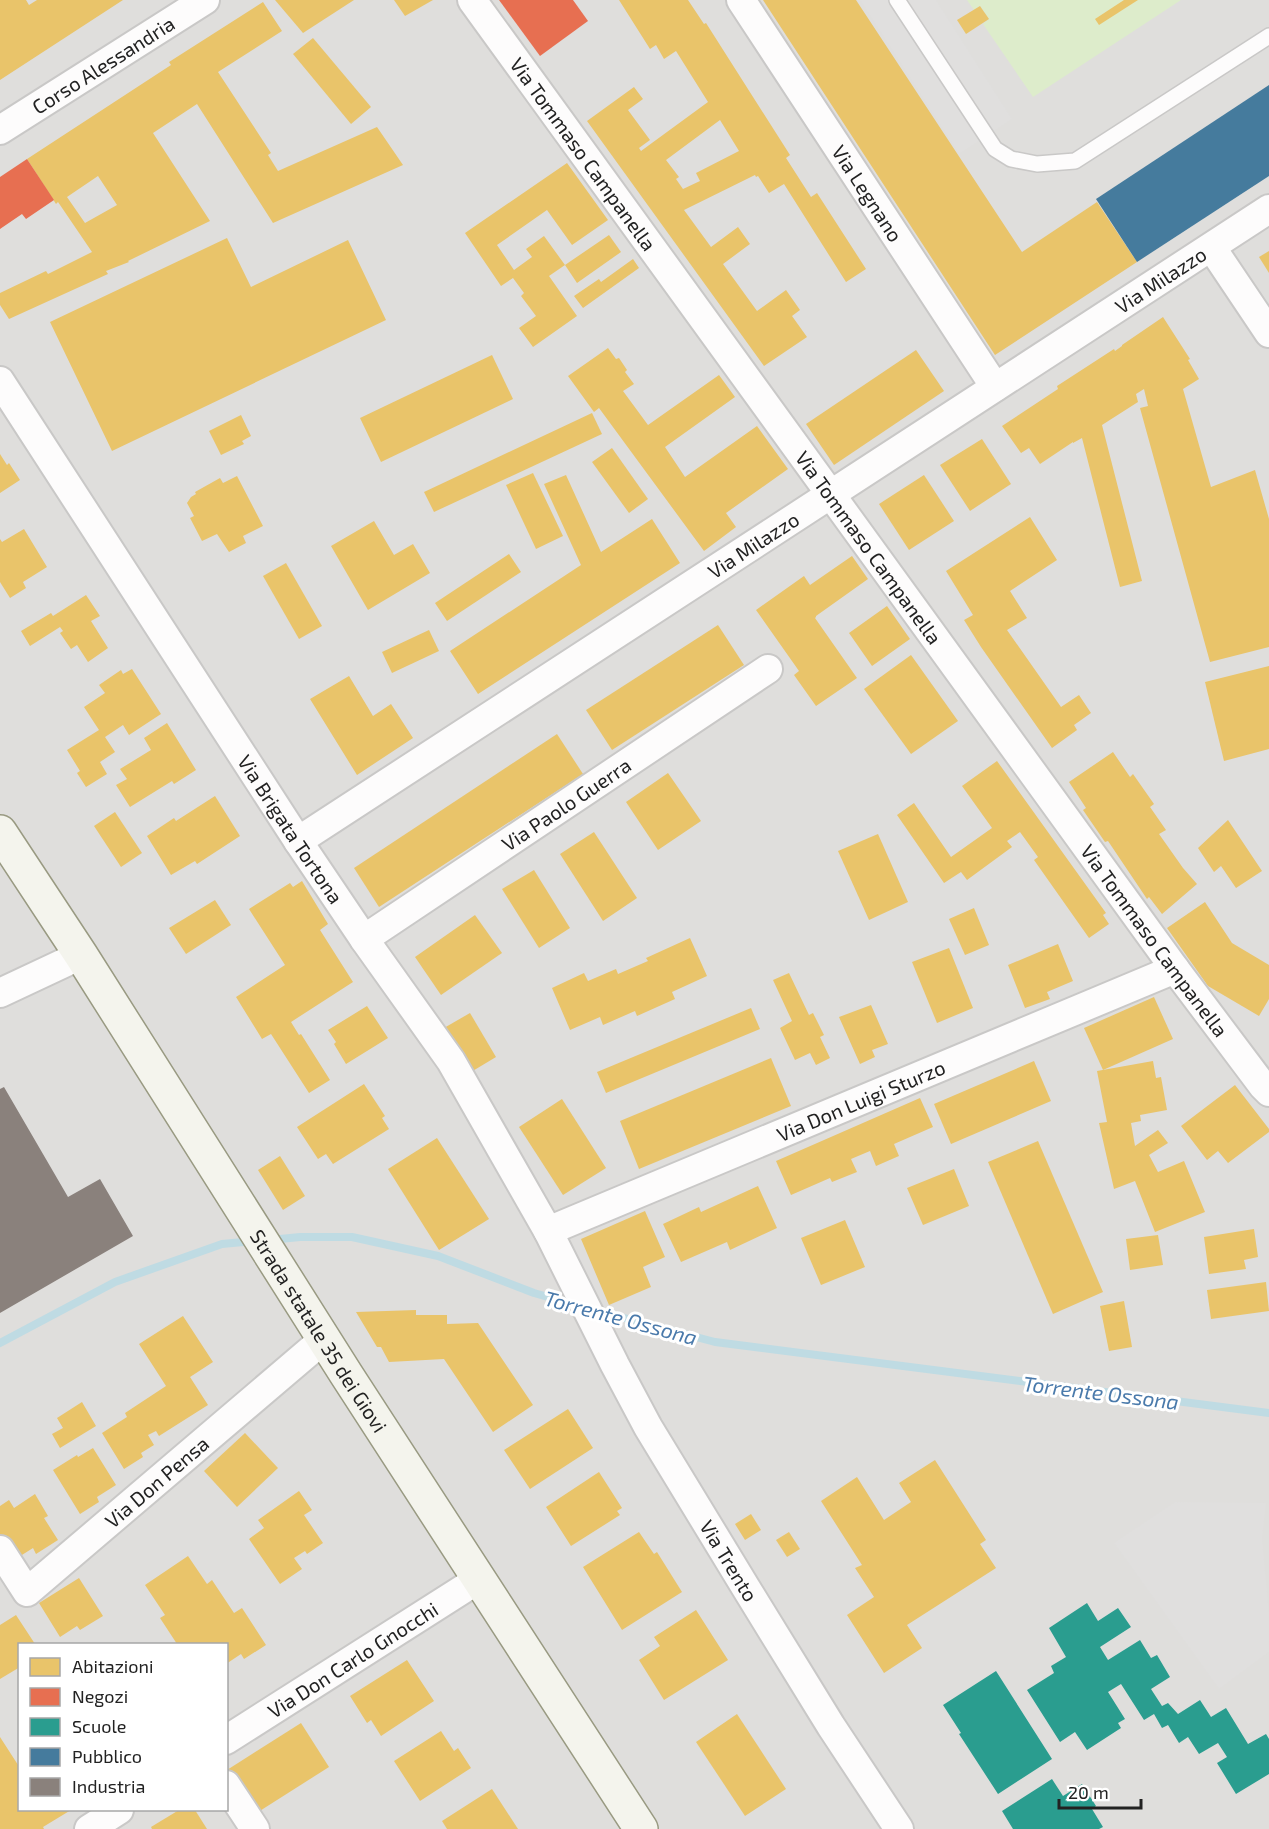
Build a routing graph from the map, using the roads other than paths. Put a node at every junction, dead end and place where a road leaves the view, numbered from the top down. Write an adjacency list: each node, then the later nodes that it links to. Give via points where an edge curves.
1 (205, 0): 6 (street, Corso Alessandria)
2 (472, 0): 12 (street, Via Tommaso Campanella)
3 (741, 0): 11 (street, Via Legnano)
4 (897, 0): 5 (lane, via 995,148 1011,159 1037,164 1075,161)
5 (1269, 36)
6 (0, 130)
7 (1269, 209): 8 (street, Via Milazzo)
8 (1212, 248): 9 (street); 11 (street, Via Milazzo)
9 (1269, 333)
10 (0, 381): 15 (street, Via Brigata Tortona)
11 (995, 387): 12 (street, Via Milazzo)
12 (830, 495): 15 (street, Via Milazzo); 18 (street, Via Tommaso Campanella)
13 (768, 669): 16 (street, Via Paolo Guerra)
14 (0, 832): 17 (main road, Strada statale 35 dei Giovi)
15 (298, 841): 16 (street, Via Brigata Tortona)
16 (364, 939): 21 (street, Via Brigata Tortona, via 452,1061)
17 (81, 956): 19 (street); 23 (main road, Strada statale 35 dei Giovi)
18 (1175, 969): 20 (street, Via Tommaso Campanella); 21 (street, Via Don Luigi Sturzo)
19 (0, 993)
20 (1269, 1092)
21 (548, 1231): 22 (street, Via Brigata Tortona)
22 (573, 1283): 32 (street, Via Trento, via 648,1427 831,1726)
23 (324, 1340): 24 (street, Via Don Pensa, via 27,1592); 25 (main road, Strada statale 35 dei Giovi)
24 (0, 1550)
25 (479, 1579): 26 (street, Via Don Carlo Gnocchi); 31 (main road, Strada statale 35 dei Giovi)
26 (228, 1739)
27 (228, 1788): 30 (street)
28 (116, 1811): 29 (street)
29 (89, 1829)
30 (255, 1829)
31 (641, 1829)
32 (899, 1829)

